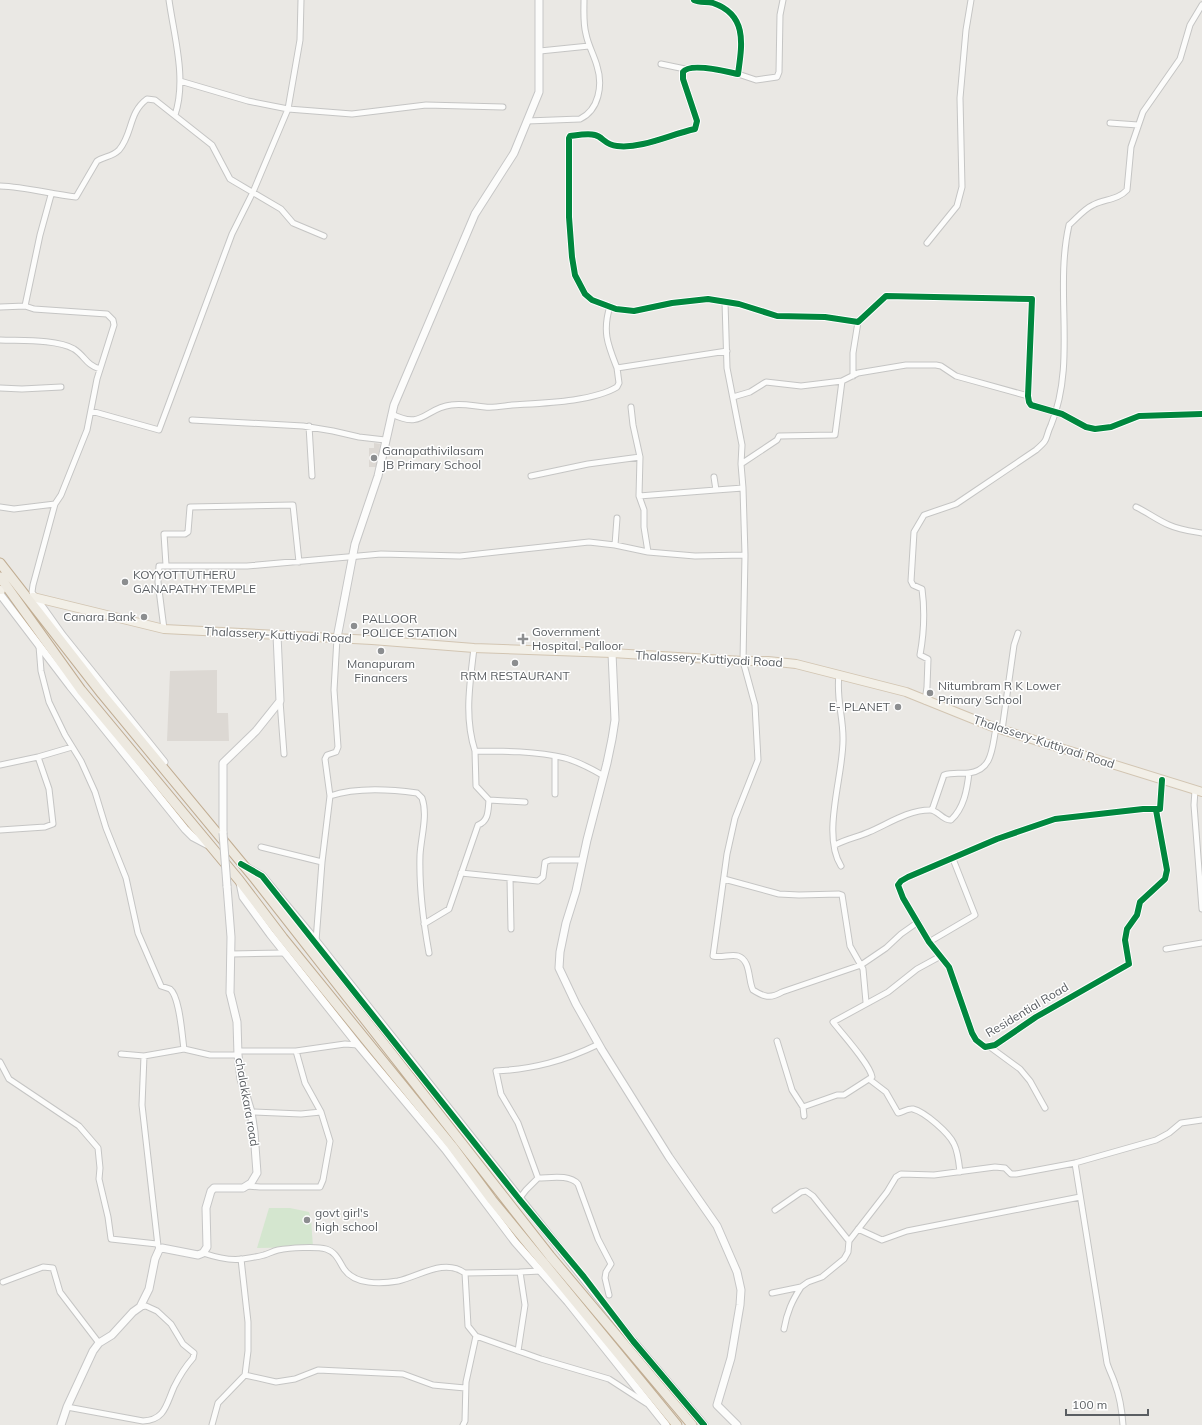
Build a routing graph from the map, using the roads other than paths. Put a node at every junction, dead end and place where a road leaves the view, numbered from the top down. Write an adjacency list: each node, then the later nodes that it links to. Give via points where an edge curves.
1 (169, 0): 14 (street)
2 (301, 0): 16 (street, via 300,40)
3 (539, 0): 10 (main road)
4 (584, 0): 9 (street, via 585,33)
5 (694, 0): 13 (street, via 711,2 724,8 742,31)
6 (783, 0): 13 (street, via 777,77 756,80)
7 (971, 0): 25 (street, via 960,98 962,187 957,206)
8 (1202, 5): 20 (street, via 1190,25 1180,59 1143,112)
9 (589, 46): 10 (street); 18 (street, via 597,66 600,86 596,104 588,116 565,121)
10 (540, 51): 18 (main road, via 539,92)
11 (661, 64): 12 (street)
12 (685, 69): 13 (street, via 715,69); 28 (street, via 683,79 694,108 697,121 695,128 629,146 605,143 596,135 581,134 569,138 569,217 575,275 592,300)
13 (738, 74)
14 (180, 81): 16 (street, via 248,101); 17 (street)
15 (503, 107): 16 (street, via 426,105 352,114)
16 (288, 108): 22 (street)
17 (175, 115): 22 (street, via 212,145 230,179); 23 (street, via 155,100 147,99 132,116 124,143 111,156 97,161 76,197)
18 (527, 122): 44 (main road, via 514,153 475,214 450,269)
19 (1110, 124): 20 (street)
20 (1138, 125): 43 (street, via 1131,147 1127,190 1116,198 1092,205 1069,225 1064,255 1063,370 1061,395)
21 (0, 186): 23 (street, via 24,187)
22 (253, 192): 24 (street, via 281,209 293,223); 42 (street, via 232,234 159,430)
23 (51, 195): 27 (street)
24 (324, 236)
25 (927, 243)
26 (725, 302): 28 (street, via 694,300 634,312); 30 (street, via 777,316 825,317); 32 (street)
27 (25, 306): 29 (street); 34 (street, via 34,309 96,312 111,316 114,325)
28 (610, 306): 33 (street, via 606,334 610,354)
29 (0, 307)
30 (858, 322): 35 (street, via 853,353); 39 (street, via 886,296 1032,299)
31 (0, 340): 34 (street, via 50,343 72,348 82,354 90,366)
32 (727, 351): 33 (street); 40 (street, via 727,368)
33 (617, 368): 44 (street, via 617,387 592,396 528,405 452,405 440,407 414,420 405,420)
34 (100, 369): 42 (street)
35 (853, 376): 36 (street); 39 (street, via 858,373 906,366 941,366 956,376)
36 (842, 381): 40 (street, via 801,386 766,382 743,396); 50 (street, via 835,436 779,436 777,440)
37 (61, 387): 38 (street)
38 (0, 388)
39 (1028, 396): 43 (street, via 1031,405)
40 (733, 397): 50 (street, via 742,445)
41 (631, 407): 49 (street)
42 (91, 411): 57 (street, via 83,441)
43 (1056, 412): 45 (street, via 1095,429 1111,427 1138,416); 82 (street, via 1047,440 1036,450 956,504 924,515 914,532 911,581 913,585 922,588 924,608 920,655 928,659)
44 (392, 414): 48 (main road)
45 (1202, 414)
46 (192, 420): 47 (street)
47 (309, 426): 48 (street); 51 (street)
48 (385, 440): 64 (main road, via 378,476 354,544)
49 (640, 457): 52 (street, via 603,461); 56 (street)
50 (741, 464): 54 (street)
51 (312, 476)
52 (531, 476)
53 (714, 477): 55 (street)
54 (743, 488): 55 (street); 65 (street)
55 (716, 490): 56 (street)
56 (639, 496): 63 (street, via 644,510)
57 (55, 504): 59 (street, via 14,509); 71 (street, via 33,585)
58 (1136, 506): 61 (street, via 1167,524 1182,530)
59 (0, 507)
60 (616, 518): 62 (street)
61 (1202, 533)
62 (615, 545): 63 (street); 64 (street, via 573,543 460,556)
63 (648, 552): 65 (street, via 695,556)
64 (353, 555): 66 (street); 75 (main road)
65 (745, 555): 79 (street)
66 (298, 562): 68 (street, via 247,566); 68 (street, via 293,505 190,507 188,532 164,534)
67 (0, 563): 100 (highway, via 97,688)
68 (166, 566): 72 (street, via 160,566 158,582)
69 (0, 577): 103 (highway, via 81,690)
70 (0, 591): 76 (main road)
71 (34, 597): 72 (main road, Thalassery-Kuttiyadi Road); 100 (main road, via 196,801)
72 (164, 628): 74 (main road, Thalassery-Kuttiyadi Road)
73 (1018, 633): 83 (street)
74 (277, 635): 75 (main road, Thalassery-Kuttiyadi Road); 81 (main road)
75 (337, 638): 77 (main road, Thalassery-Kuttiyadi Road); 95 (street, via 334,690 338,748 325,759)
76 (38, 645): 84 (street, via 49,702); 103 (main road, via 185,829 193,837)
77 (474, 648): 78 (main road, Thalassery-Kuttiyadi Road); 85 (street, via 468,715)
78 (612, 653): 79 (main road, Thalassery-Kuttiyadi Road); 91 (main road, via 615,720)
79 (743, 661): 80 (main road, Thalassery-Kuttiyadi Road, via 796,664); 112 (street, via 755,705 758,760 735,818)
80 (839, 674): 82 (main road, Thalassery-Kuttiyadi Road, via 906,692); 102 (street, via 838,701 843,738 838,793 834,807)
81 (280, 701): 86 (street); 124 (main road, chalakkara road, bridge, via 256,731 223,762 222,833)
82 (924, 701): 83 (main road, Thalassery-Kuttiyadi Road)
83 (999, 729): 90 (street, via 990,761 985,767); 92 (main road, Thalassery-Kuttiyadi Road)
84 (72, 747): 87 (street); 131 (street, via 95,792 126,878 143,948 161,986 171,990 175,998)
85 (475, 751): 88 (street, via 533,753); 96 (street, via 476,786)
86 (284, 754)
87 (38, 757): 89 (street); 101 (street, via 49,789 53,824 45,827)
88 (555, 757): 91 (street, via 586,766); 94 (street)
89 (0, 765)
90 (970, 773): 98 (street, via 944,775); 98 (street, via 965,797 952,819 947,820)
91 (604, 776): 106 (main road)
92 (1162, 780): 93 (main road, Thalassery-Kuttiyadi Road); 99 (street, via 1161,806)
93 (1198, 791): 114 (street, via 1194,805)
94 (555, 794)
95 (330, 796): 107 (street); 116 (street, via 342,792 372,790 416,793 422,798 420,891)
96 (489, 800): 97 (street); 110 (street, via 487,818 478,825)
97 (525, 802)
98 (932, 810): 102 (street, via 910,814)
99 (1156, 810): 105 (street, via 1142,809 1054,819 997,839); 132 (street, Residential Road, via 1167,870 1165,879 1140,902 1138,915 1127,929 1125,940 1129,964)
100 (199, 812): 108 (highway)
101 (0, 830)
102 (835, 845): 109 (street)
103 (211, 847): 113 (highway)
104 (261, 847): 107 (street)
105 (952, 859): 115 (street, Residential Road, via 908,877 898,885); 119 (street, via 975,916)
106 (583, 860): 111 (street, via 545,862 543,877 538,880); 129 (main road, via 566,923 559,968)
107 (322, 862): 118 (street)
108 (241, 864): 118 (main road, via 262,876); 178 (highway, via 550,1256)
109 (841, 866)
110 (461, 873): 111 (street); 116 (street, via 449,909)
111 (510, 878): 117 (street)
112 (724, 879): 126 (street, via 779,894 842,895 850,946); 126 (street, via 713,956 743,958 753,990 767,997 775,996)
113 (239, 880): 122 (main road, via 243,897); 177 (highway, via 497,1206)
114 (1202, 909)
115 (918, 922): 119 (street, Residential Road); 126 (street)
116 (424, 924): 123 (street)
117 (511, 929)
118 (316, 941): 150 (main road)
119 (929, 942): 125 (street, Residential Road)
120 (1202, 943): 121 (street)
121 (1166, 949)
122 (285, 953): 124 (street); 130 (main road)
123 (429, 953)
124 (231, 954): 134 (main road, chalakkara road, via 230,992 237,1022)
125 (939, 957): 127 (street, via 917,969 888,992); 132 (street, Residential Road, via 949,967 972,1033)
126 (861, 965): 127 (street)
127 (866, 1002): 138 (street, via 833,1022 871,1073 872,1077)
128 (777, 1041): 139 (street, via 792,1090)
129 (599, 1044): 147 (street, via 576,1055 537,1067 496,1070 501,1094 518,1123); 180 (main road, via 669,1157 717,1226 737,1272 741,1290 740,1305 731,1358 717,1405)
130 (358, 1045): 133 (street, via 345,1044); 157 (main road, via 445,1149 515,1242)
131 (184, 1049): 134 (street, via 210,1055); 136 (street)
132 (986, 1049): 140 (street, via 1020,1069)
133 (296, 1051): 134 (street); 142 (street, via 304,1083)
134 (238, 1053): 141 (main road, chalakkara road, via 241,1078)
135 (121, 1054): 136 (street)
136 (144, 1056): 154 (street, via 142,1105)
137 (0, 1062): 154 (street, via 9,1079 80,1126 98,1148 98,1179 111,1239)
138 (869, 1079): 139 (street, via 844,1094); 146 (street, via 886,1092 898,1113 912,1109 918,1111 950,1137 957,1153)
139 (803, 1107): 143 (street)
140 (1045, 1108)
141 (251, 1112): 142 (street); 148 (main road, chalakkara road, via 257,1173 255,1179)
142 (321, 1112): 148 (street, via 330,1141 320,1187)
143 (804, 1116)
144 (1202, 1120): 145 (street, via 1181,1123 1169,1134 1156,1140)
145 (1075, 1163): 146 (street, via 1016,1174 1011,1174 1005,1168 996,1167); 149 (street)
146 (960, 1172): 152 (street, via 901,1174 896,1177)
147 (538, 1178): 150 (street); 163 (street, via 565,1178 575,1180 578,1184 598,1239 611,1264 605,1278)
148 (247, 1186): 155 (main road, via 214,1188 211,1191 206,1208 207,1247)
149 (1080, 1196): 152 (street, via 907,1231 882,1240); 181 (street, via 1107,1363 1115,1382)
150 (519, 1199): 179 (main road)
151 (775, 1210): 153 (street, via 800,1192 806,1191 813,1196)
152 (858, 1230): 153 (street)
153 (848, 1241): 161 (street, via 848,1252 844,1259 822,1278)
154 (159, 1246): 155 (main road); 164 (main road, via 149,1289)
155 (203, 1254): 156 (street)
156 (241, 1260): 159 (street, via 277,1250 317,1248 327,1249 334,1254 345,1270 361,1281 399,1281 421,1272 446,1267); 169 (street, via 248,1322)
157 (541, 1271): 158 (street); 171 (main road)
158 (520, 1272): 159 (street); 168 (street, via 525,1305)
159 (465, 1273): 166 (street, via 468,1326)
160 (3, 1282): 167 (street, via 50,1266 60,1292)
161 (801, 1287): 162 (street); 165 (street, via 791,1302)
162 (772, 1293)
163 (610, 1295)
164 (140, 1307): 167 (main road, via 112,1335); 172 (street, via 146,1306 163,1316 183,1344 194,1353 174,1386 162,1414 153,1421 143,1421)
165 (784, 1329)
166 (476, 1336): 168 (street); 170 (street)
167 (99, 1343): 172 (main road)
168 (518, 1351): 171 (street, via 609,1379)
169 (245, 1375): 170 (street, via 276,1382 295,1379 318,1370 403,1374 433,1385); 174 (street, via 218,1403)
170 (465, 1388): 175 (street)
171 (651, 1406): 176 (main road)
172 (67, 1407): 173 (main road)
173 (61, 1425)
174 (212, 1425)
175 (463, 1425)
176 (666, 1425)
177 (677, 1425)
178 (692, 1425)
179 (704, 1425)
180 (737, 1425)
181 (1123, 1425)

